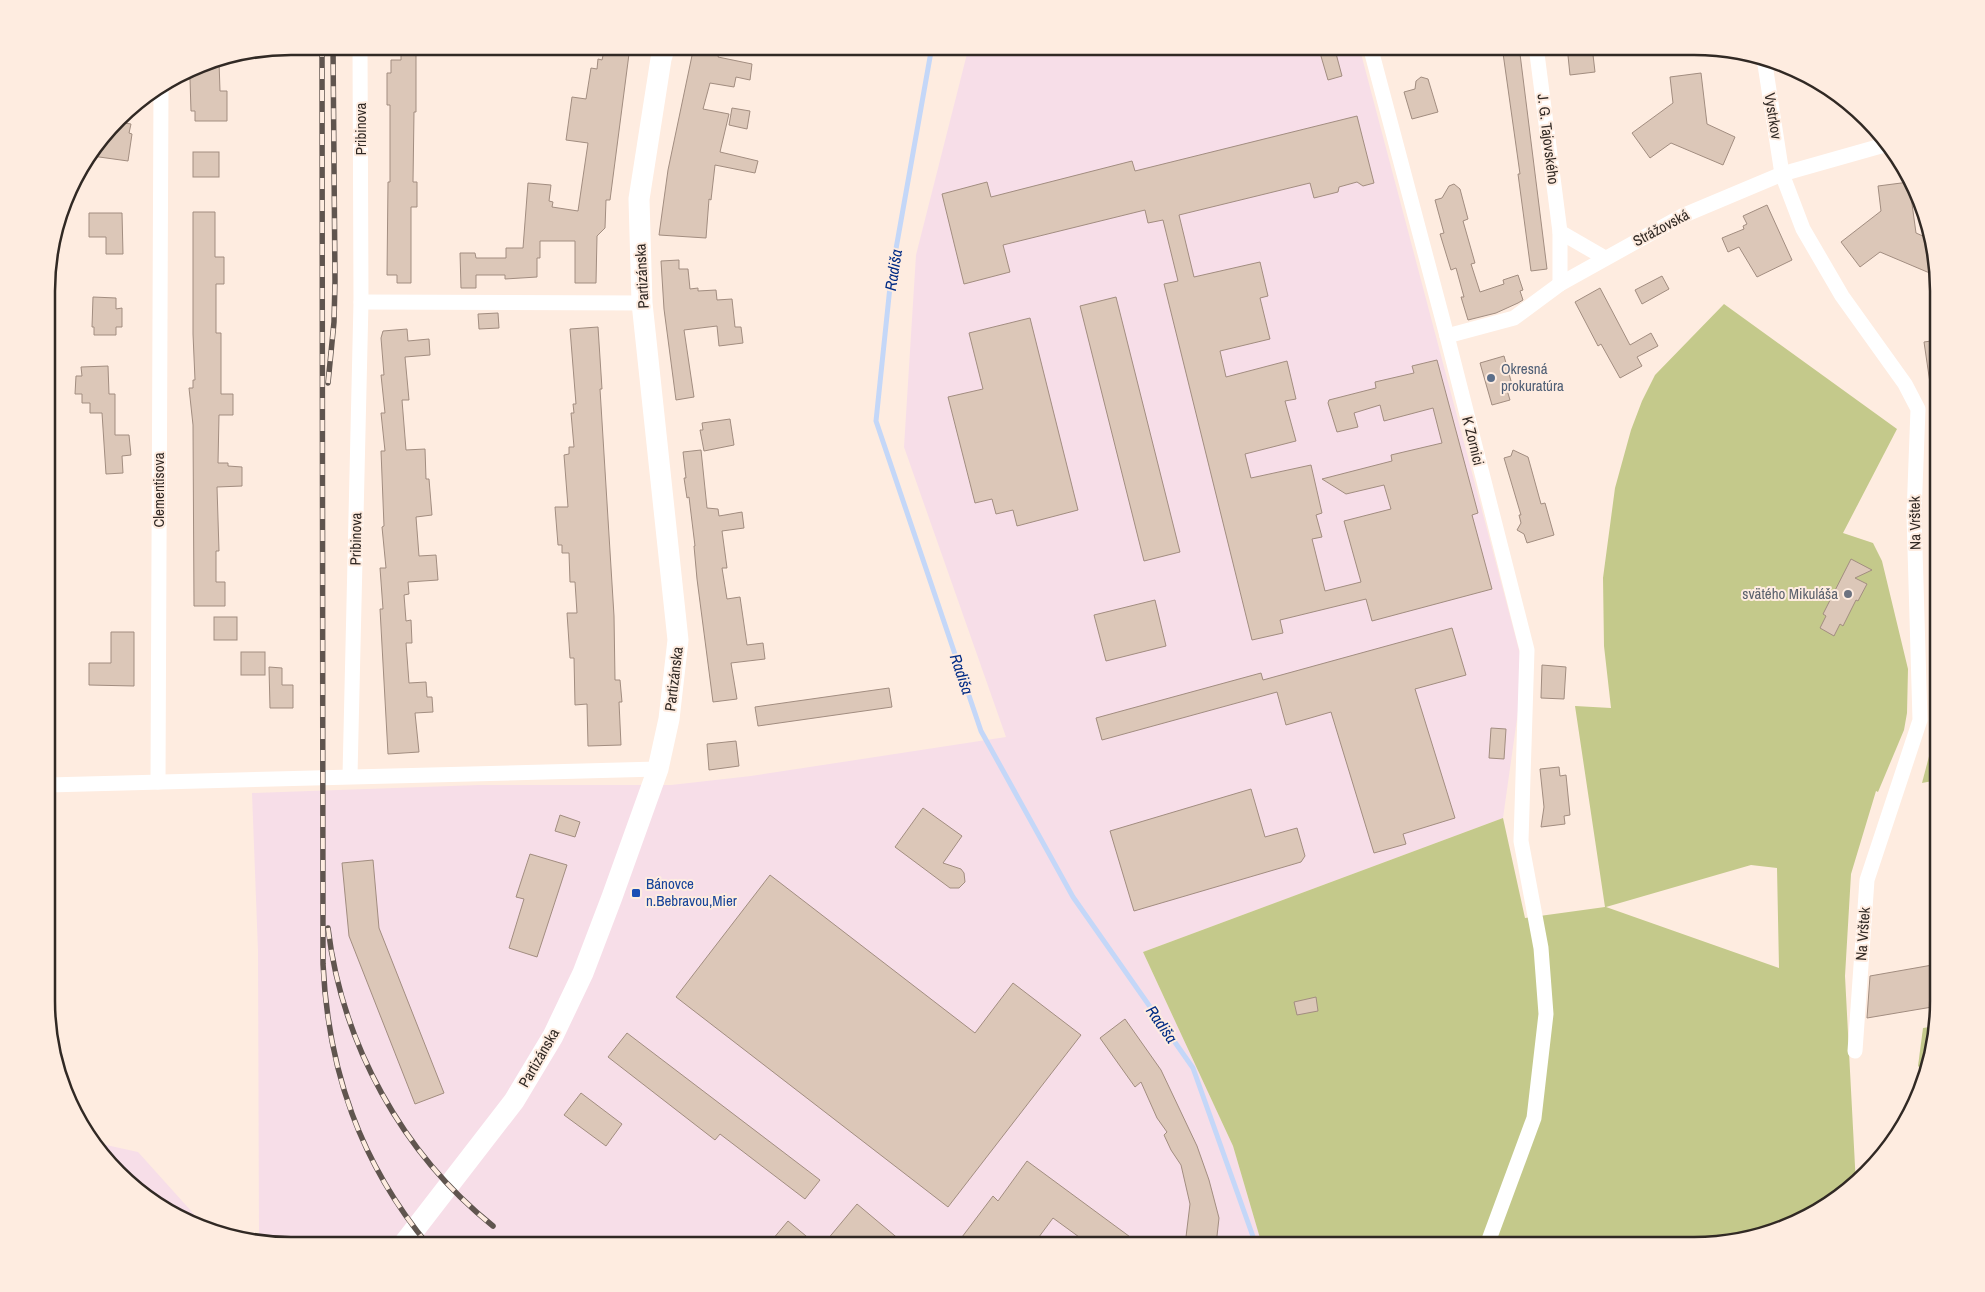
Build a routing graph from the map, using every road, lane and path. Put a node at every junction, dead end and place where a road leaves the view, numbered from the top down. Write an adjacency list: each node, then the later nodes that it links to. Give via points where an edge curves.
1 (360, 55): 12 (street, Pribinova)
2 (662, 55): 13 (street, Partizánska, via 639,199)
3 (1372, 55): 14 (street, K Zornici)
4 (1537, 55): 9 (street, J. G. Tajovského)
5 (1765, 66): 8 (street, Vystrkov)
6 (161, 94): 17 (street, Clementisova)
7 (1880, 146): 8 (street, Strážovská)
8 (1782, 174): 10 (street, Strážovská, via 1682,216); 19 (street, Na Vrštek, via 1803,229 1842,296 1905,384 1918,409 1914,515 1920,720 1867,880)
9 (1560, 232): 10 (street); 11 (street, J. G. Tajovského)
10 (1605, 258): 11 (street, Strážovská)
11 (1560, 284): 14 (street, Strážovská, via 1514,318)
12 (361, 302): 13 (street); 16 (street, Pribinova)
13 (642, 302): 15 (street, Partizánska, via 678,640 669,719)
14 (1447, 336): 21 (street, K Zornici, via 1527,650 1521,841 1541,948 1546,1014 1534,1118)
15 (658, 769): 16 (street); 20 (street, Partizánska, via 583,972 553,1036 514,1101)
16 (350, 776): 17 (street)
17 (158, 782): 18 (street)
18 (55, 784)
19 (1855, 1051)
20 (409, 1237)
21 (1490, 1237)

